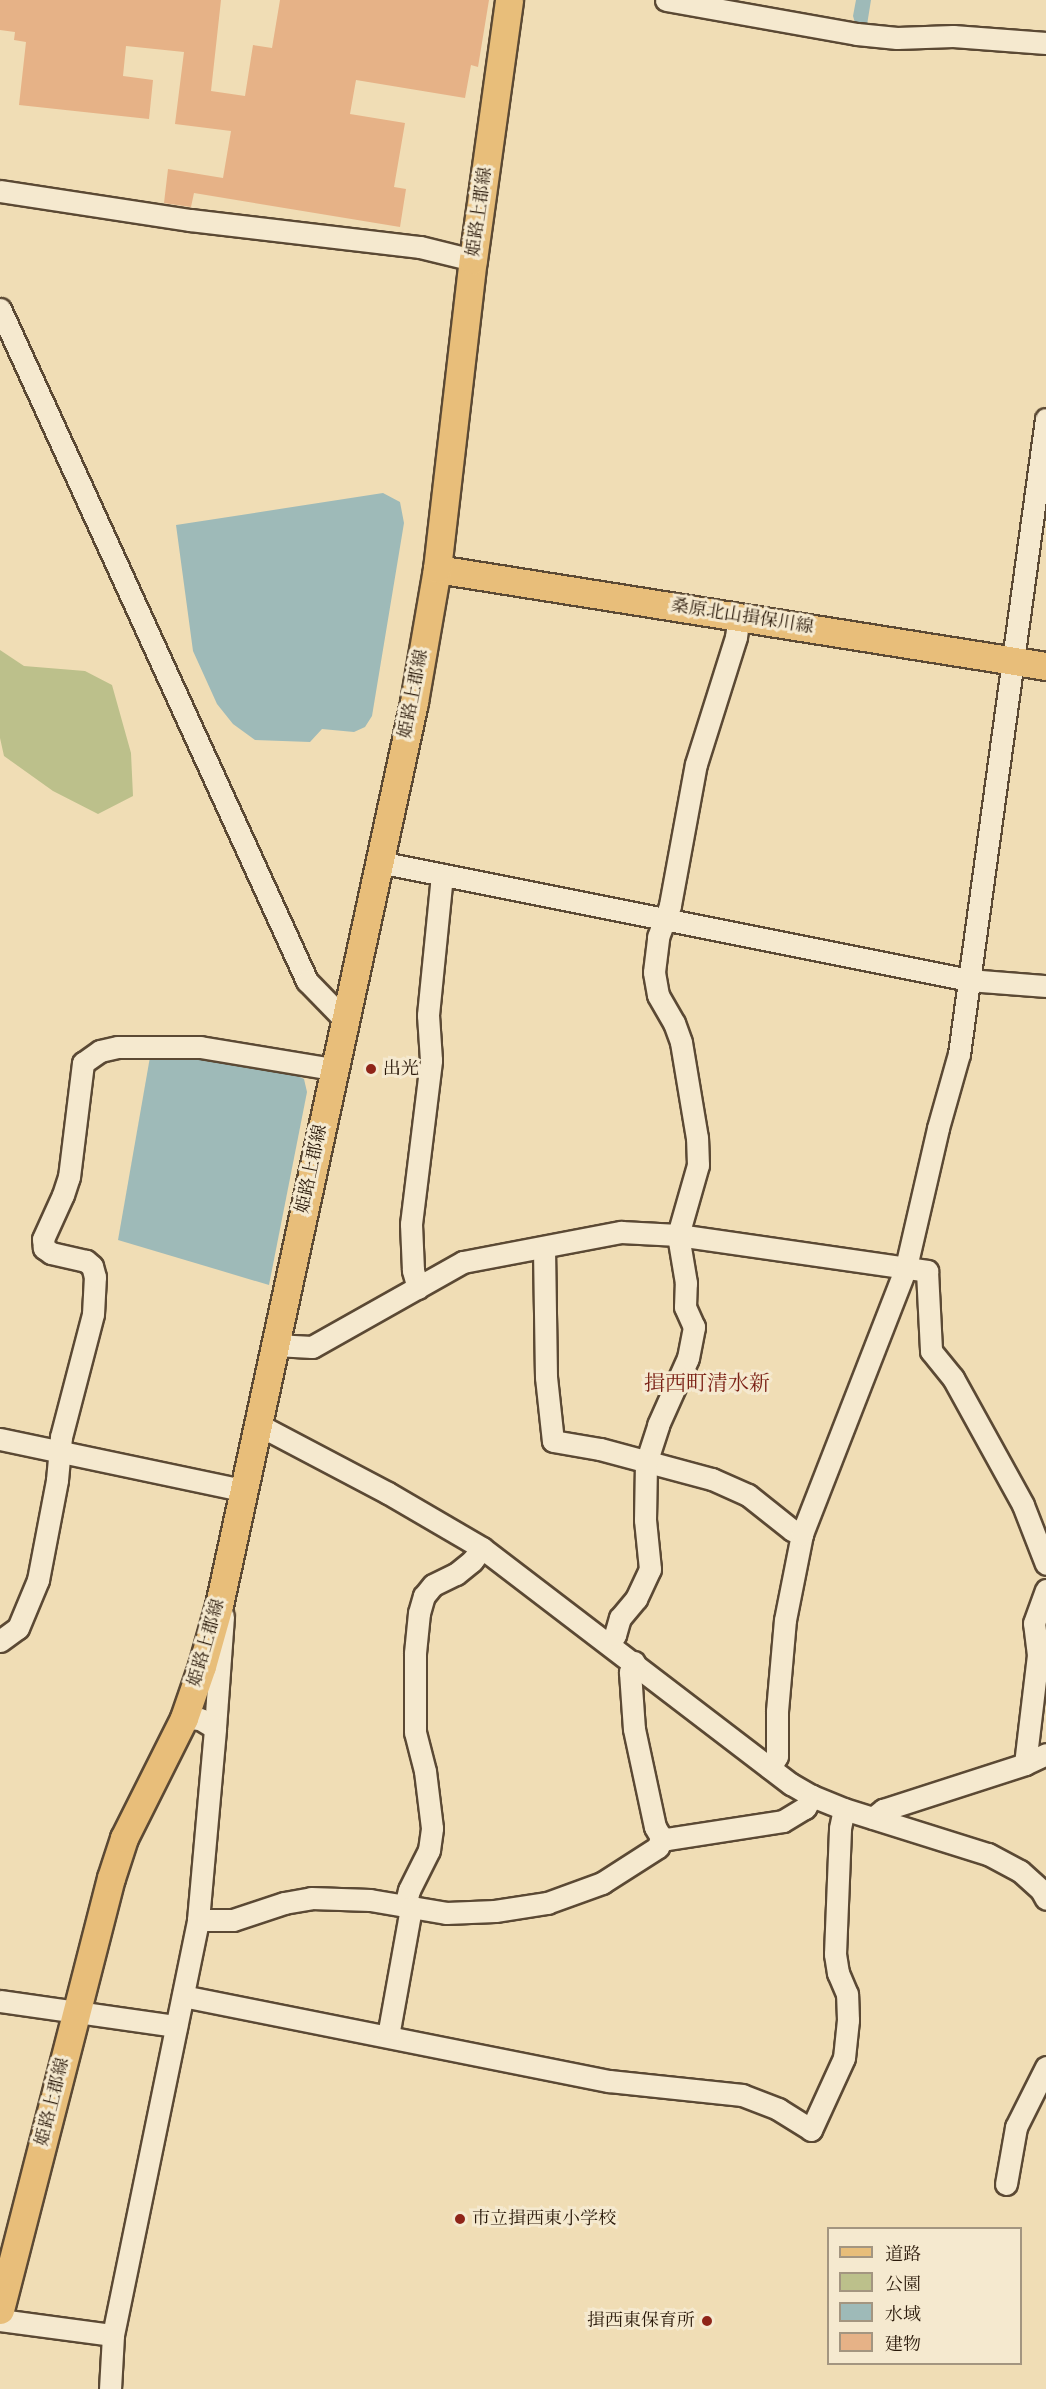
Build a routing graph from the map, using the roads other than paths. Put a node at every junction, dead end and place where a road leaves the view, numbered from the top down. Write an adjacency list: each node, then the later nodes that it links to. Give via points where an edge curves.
1 (509, 0): 5 (main road, 姫路上郡線)
2 (666, 0): 3 (street, via 857,34)
3 (1046, 43)
4 (0, 191): 5 (street, via 190,220 420,247)
5 (473, 260): 8 (main road, 姫路上郡線)
6 (0, 309): 17 (street, via 307,981)
7 (1046, 419): 10 (street)
8 (437, 569): 9 (main road, 桑原北山揖保川線); 12 (main road, 姫路上郡線, via 414,702)
9 (739, 616): 10 (main road, 桑原北山揖保川線); 14 (street, via 696,764)
10 (1011, 660): 11 (main road, 桑原北山揖保川線); 15 (street)
11 (1046, 666)
12 (378, 862): 13 (street); 17 (main road, 姫路上郡線)
13 (442, 875): 14 (street); 22 (street, via 428,1015 431,1060 411,1224 413,1270)
14 (665, 919): 15 (street); 19 (street, via 658,937 654,972 658,995 681,1042 697,1138 698,1165)
15 (969, 980): 16 (street); 21 (street, via 959,1054)
16 (1046, 986)
17 (344, 1019): 18 (main road, 姫路上郡線)
18 (333, 1069): 23 (main road, 姫路上郡線); 26 (street, via 200,1047 118,1047 99,1051 83,1063 69,1177 43,1239 44,1248 51,1253 92,1266 95,1277 93,1314 60,1437)
19 (678, 1235): 20 (street, via 621,1232); 21 (street); 27 (street, via 686,1307 694,1328 688,1358)
20 (544, 1249): 22 (street, via 504,1252 463,1262); 27 (street, via 546,1377 553,1441 600,1449)
21 (906, 1268): 29 (street); 31 (street, via 927,1271 931,1351 953,1378 1023,1505)
22 (418, 1288): 23 (street, via 312,1347)
23 (275, 1345): 24 (main road, 姫路上郡線)
24 (257, 1424): 28 (main road, 姫路上郡線); 30 (street)
25 (0, 1439): 26 (street)
26 (60, 1453): 28 (street); 34 (street, via 38,1580 18,1628)
27 (646, 1463): 29 (street, via 712,1479 748,1495); 35 (street, via 645,1520 650,1569)
28 (243, 1490): 33 (main road, 姫路上郡線)
29 (802, 1534): 41 (street, via 785,1620 777,1756)
30 (482, 1548): 35 (street); 47 (street, via 456,1574 433,1585 424,1596 419,1613 415,1732 425,1771 432,1828 429,1850 409,1890)
31 (1046, 1564)
32 (1046, 1590): 40 (street, via 1034,1623 1038,1655)
33 (219, 1605): 37 (main road, 姫路上郡線); 38 (street, via 224,1620)
34 (0, 1641)
35 (609, 1643): 36 (street)
36 (634, 1662): 41 (street); 45 (street, via 630,1672 634,1730 655,1827)
37 (184, 1718): 38 (street, via 200,1719); 51 (main road, 姫路上郡線, via 124,1838)
38 (215, 1728): 48 (street)
39 (1046, 1754): 40 (street)
40 (1025, 1764): 44 (street, via 883,1810)
41 (770, 1768): 42 (street)
42 (812, 1796): 43 (street); 45 (street, via 805,1808 783,1821)
43 (844, 1809): 44 (street); 53 (street, via 835,1954 847,1994 848,2020 844,2058 811,2130 778,2109 742,2095 609,2081)
44 (873, 1818): 46 (street, via 988,1854 1020,1871)
45 (661, 1838): 47 (street, via 658,1847 602,1883 547,1903 470,1913)
46 (1046, 1899)
47 (408, 1907): 48 (street, via 370,1900 311,1898 233,1920); 53 (street)
48 (198, 1920): 49 (street)
49 (183, 1996): 52 (street); 53 (street)
50 (0, 2001): 51 (street)
51 (76, 2012): 52 (street); 56 (main road, 姫路上郡線)
52 (177, 2026): 58 (street)
53 (388, 2036)
54 (1046, 2067): 55 (street, via 1016,2127)
55 (1006, 2184)
56 (0, 2310)
57 (0, 2320): 58 (street)
58 (113, 2335): 59 (street)
59 (110, 2389)

